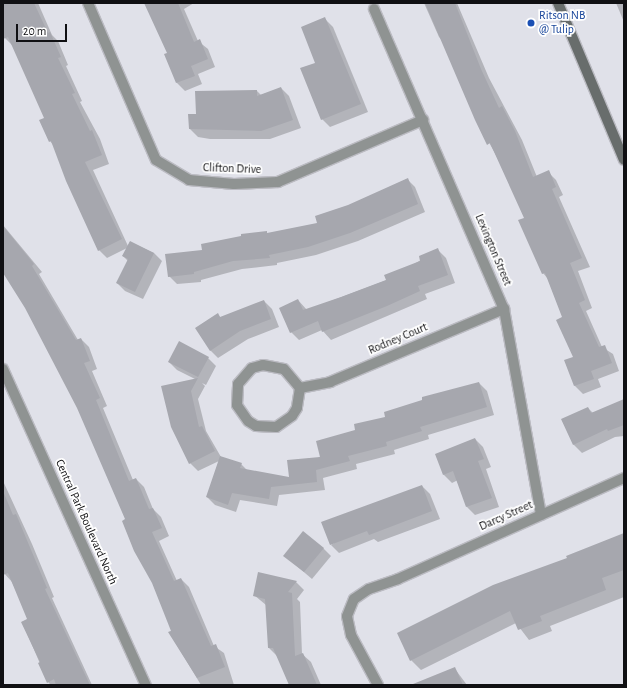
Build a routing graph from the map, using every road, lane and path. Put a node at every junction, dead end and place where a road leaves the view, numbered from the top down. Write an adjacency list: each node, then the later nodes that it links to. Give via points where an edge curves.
1 (88, 3): 4 (street, Clifton Drive, via 156,160 189,180 234,184 278,182)
2 (558, 3): 5 (main road)
3 (374, 9): 4 (street, Lexington Street)
4 (423, 120): 6 (street, Lexington Street)
5 (624, 160)
6 (504, 309): 8 (street, Rodney Court, via 330,382); 10 (street, Lexington Street)
7 (3, 369): 11 (street, Central Park Boulevard North)
8 (300, 388): 8 (street, via 284,369 263,365 252,368 241,380 236,395 237,405 248,421 256,426 276,427 292,416 297,408)
9 (624, 478): 10 (street, Darcy Street)
10 (541, 515): 12 (street, Darcy Street, via 398,579 369,589 354,599 347,616 351,636)
11 (146, 685)
12 (378, 685)

